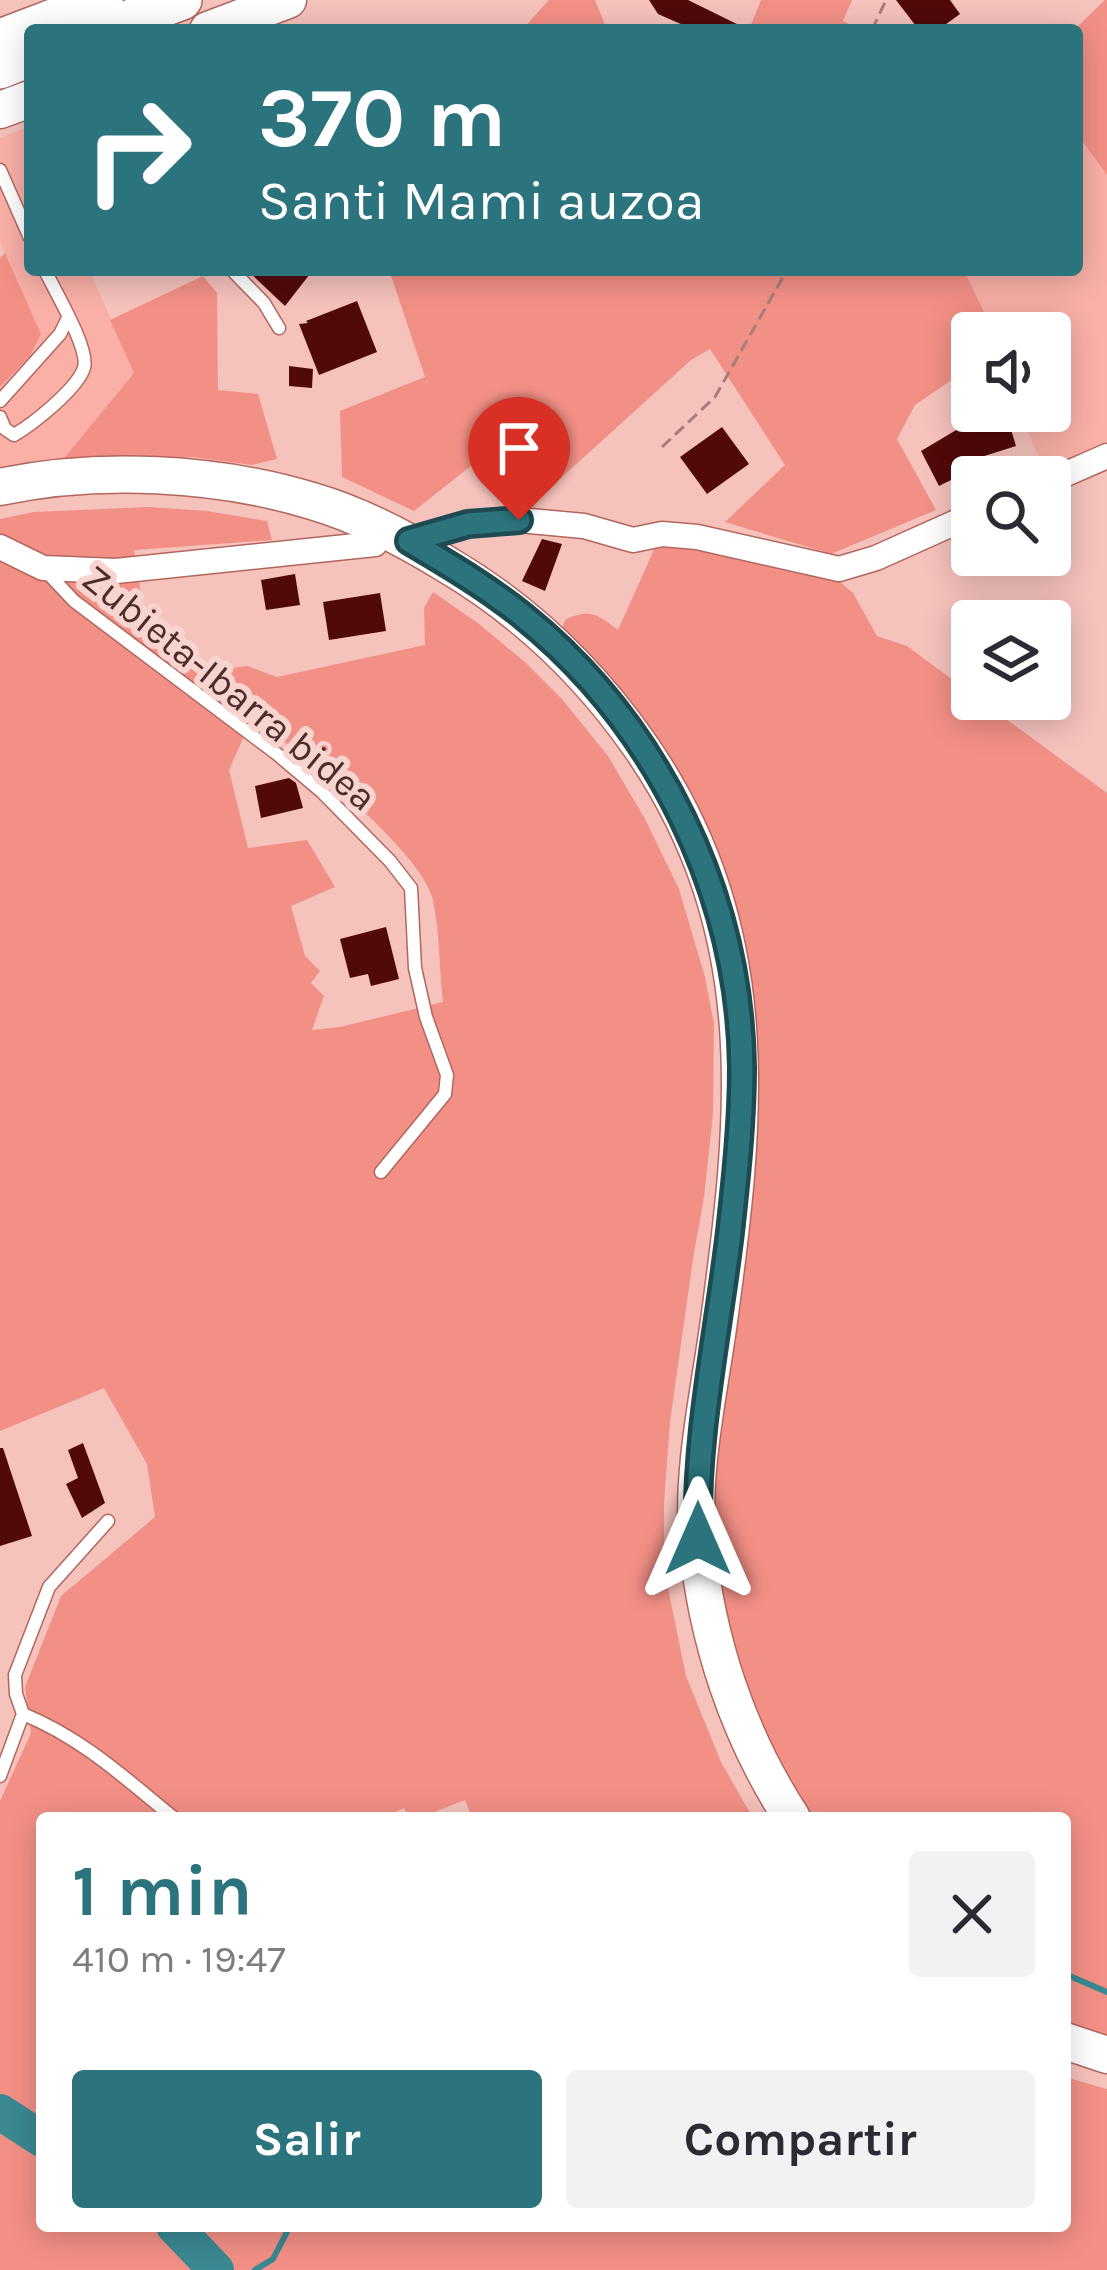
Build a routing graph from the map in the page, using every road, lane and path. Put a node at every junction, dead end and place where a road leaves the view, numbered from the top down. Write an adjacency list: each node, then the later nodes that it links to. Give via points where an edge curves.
1 (103, 0): 4 (highway)
2 (182, 0): 5 (highway)
3 (288, 0): 6 (main road)
4 (40, 24)
5 (118, 24)
6 (224, 24)
7 (0, 170): 8 (lane)
8 (24, 224)
9 (47, 276): 12 (lane)
10 (238, 276): 13 (lane)
11 (784, 276): 16 (path, via 715,397)
12 (68, 318): 14 (lane); 15 (lane, via 84,370 52,408 14,435)
13 (279, 328)
14 (0, 400)
15 (0, 417)
16 (662, 447)
17 (1107, 456): 18 (street)
18 (1071, 472)
19 (0, 487): 22 (main road, via 126,475 194,478 314,502 380,526)
20 (0, 505): 22 (main road, via 120,492 201,495)
21 (951, 524): 22 (street, via 839,569 697,537 633,540 519,520)
22 (392, 542): 24 (street, via 116,571); 30 (main road, via 509,627 593,710 653,797 698,897 718,986 725,1096 679,1522 706,1675 731,1750); 31 (main road, via 464,574 570,660 657,770 708,877 734,973 742,1067 700,1443 698,1539 724,1673 747,1738)
23 (0, 547): 24 (street)
24 (43, 568): 25 (lane, Zubieta-Ibarra bidea, via 74,601 322,792 411,888 415,968 447,1075 445,1094)
25 (381, 1172)
26 (107, 1521): 27 (lane, via 50,1587 15,1675)
27 (23, 1714): 28 (lane); 29 (lane, via 86,1746)
28 (0, 1776)
29 (167, 1812)
30 (767, 1812)
31 (788, 1812)
32 (1071, 2043): 33 (main road)
33 (1107, 2055)
34 (1071, 2062): 35 (main road)
35 (1107, 2073)

